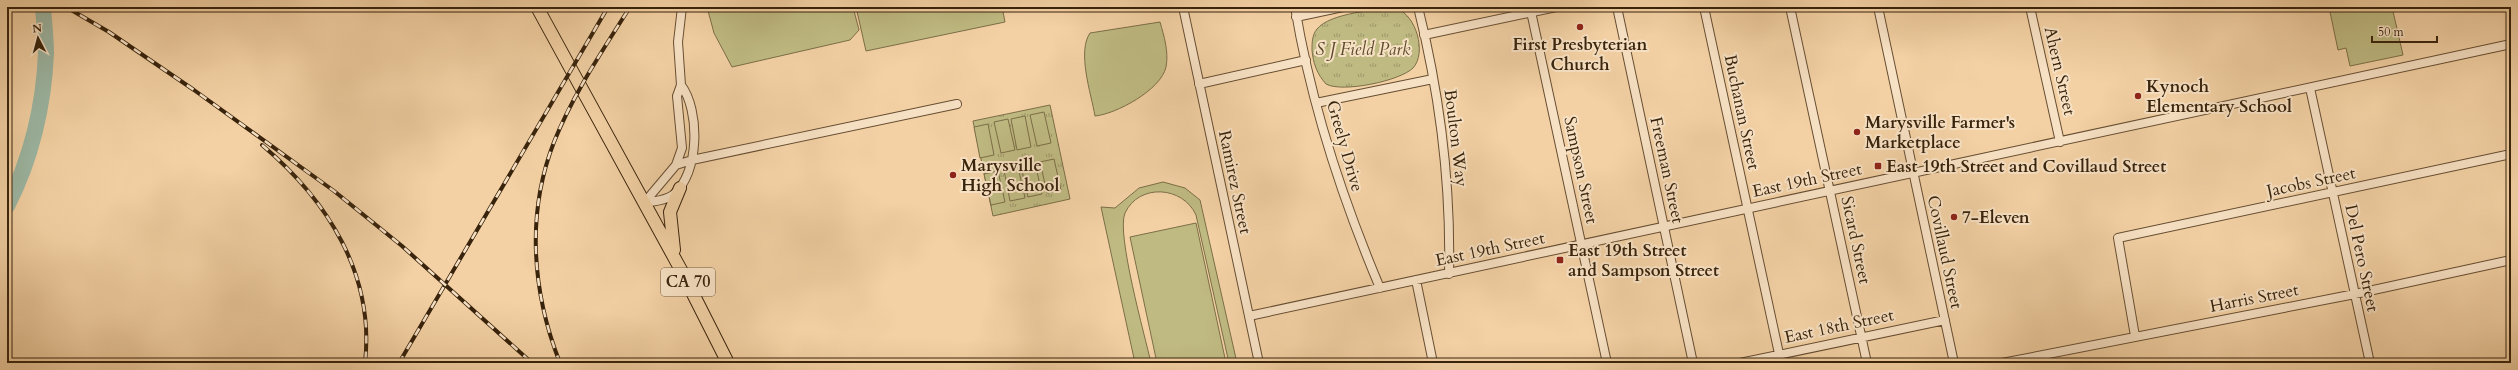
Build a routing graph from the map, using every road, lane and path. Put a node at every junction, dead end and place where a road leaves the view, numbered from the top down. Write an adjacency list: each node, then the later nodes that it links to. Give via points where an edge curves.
1 (537, 7): 32 (highway, CA 70)
2 (682, 7): 20 (street, via 678,42)
3 (1183, 7): 19 (street, Ramirez Street)
4 (1295, 7): 14 (street, Greely Drive)
5 (1343, 7): 14 (street)
6 (1418, 7): 15 (street, Boulton Way)
7 (1556, 7): 13 (street)
8 (1617, 7): 34 (street, Freeman Street)
9 (1704, 7): 33 (street, Buchanan Street)
10 (1790, 7): 30 (street, Sicard Street)
11 (1878, 7): 28 (street, Covillaud Street)
12 (2030, 7): 24 (street, Ahern Street)
13 (1531, 10): 15 (street); 35 (street, Sampson Street)
14 (1296, 17): 17 (street, Greely Drive)
15 (1424, 34): 18 (street, Boulton Way)
16 (2511, 44): 21 (street, East 19th Street)
17 (1306, 60): 19 (street); 22 (street, Greely Drive)
18 (1433, 79): 22 (street); 38 (street, Boulton Way, via 1446,170)
19 (1199, 84): 42 (street, Ramirez Street)
20 (681, 85): 26 (street, via 688,95 693,121); 27 (street, via 677,96 682,148)
21 (2310, 88): 24 (street, East 19th Street); 31 (street, Del Pero Street)
22 (1316, 103): 40 (street, Greely Drive, via 1348,210)
23 (957, 104): 26 (street)
24 (2060, 142): 28 (street, East 19th Street)
25 (2511, 154): 31 (street, Jacobs Street)
26 (692, 160): 27 (street); 29 (street)
27 (676, 166): 32 (street)
28 (1913, 173): 30 (street, East 19th Street); 43 (street, Covillaud Street)
29 (680, 188): 32 (street, via 667,199); 36 (highway, via 670,212)
30 (1830, 191): 33 (street, East 19th Street); 45 (street, Sicard Street)
31 (2333, 192): 41 (street, Del Pero Street); 44 (street, Jacobs Street, via 2118,238)
32 (644, 203): 36 (highway, CA 70)
33 (1747, 208): 34 (street, East 19th Street); 46 (street, Buchanan Street)
34 (1664, 227): 35 (street, East 19th Street); 51 (street, Freeman Street)
35 (1581, 245): 38 (street, East 19th Street); 50 (street, Sampson Street)
36 (676, 259): 47 (highway, CA 70)
37 (2511, 260): 41 (street, Harris Street)
38 (1449, 274): 39 (street, East 19th Street)
39 (1416, 280): 40 (street, East 19th Street); 49 (street)
40 (1380, 288): 42 (street, East 19th Street)
41 (2355, 294): 44 (street, Harris Street); 57 (street, Del Pero Street)
42 (1249, 316): 48 (street, Ramirez Street)
43 (1945, 320): 45 (street, East 18th Street); 55 (street, Covillaud Street)
44 (2135, 336): 56 (street, Harris Street)
45 (1862, 337): 46 (street, East 18th Street); 54 (street, Sicard Street)
46 (1779, 354): 52 (street, East 18th Street); 53 (street, Buchanan Street)
47 (728, 363)
48 (1259, 363)
49 (1433, 363)
50 (1606, 363)
51 (1694, 363)
52 (1740, 363)
53 (1781, 363)
54 (1867, 363)
55 (1954, 363)
56 (2002, 363)
57 (2370, 363)

